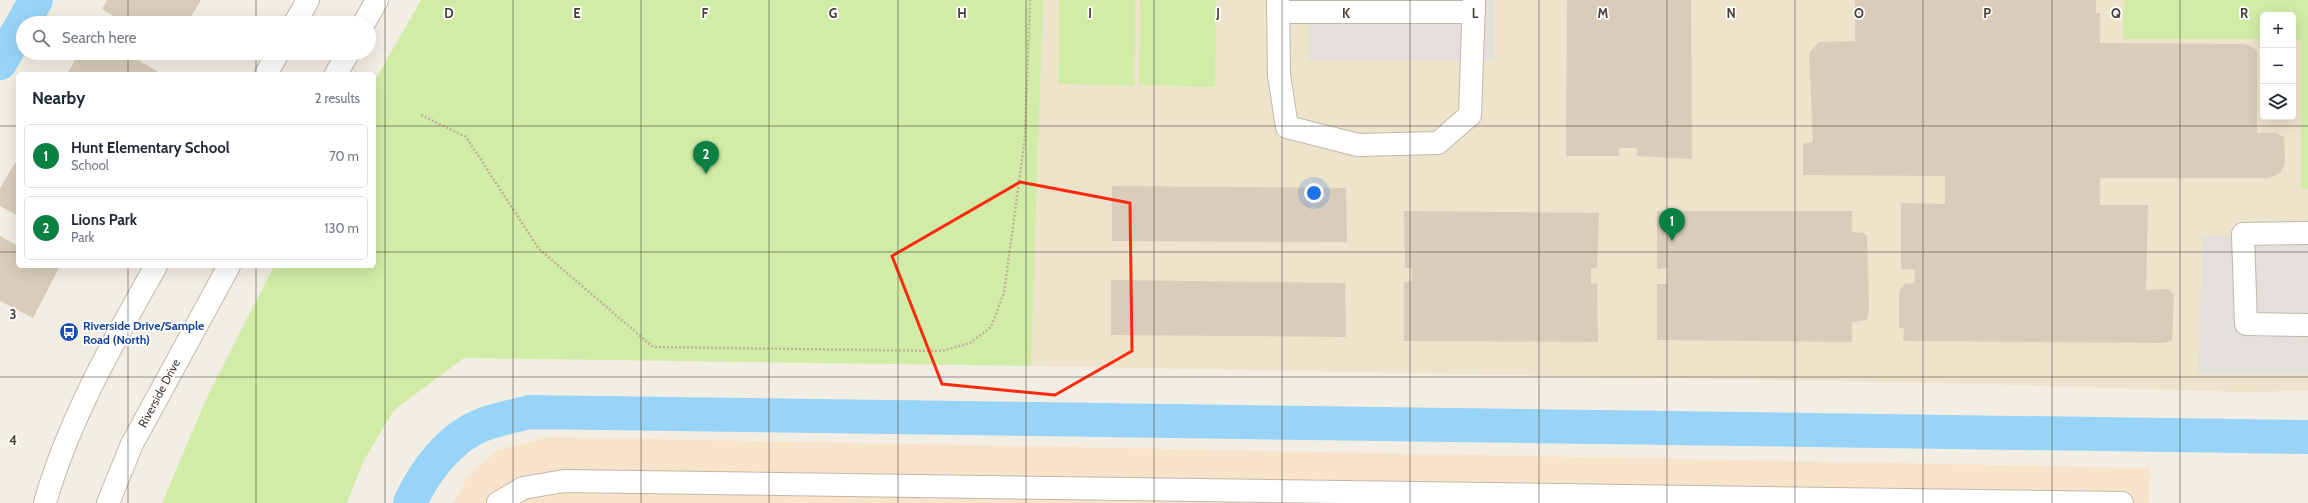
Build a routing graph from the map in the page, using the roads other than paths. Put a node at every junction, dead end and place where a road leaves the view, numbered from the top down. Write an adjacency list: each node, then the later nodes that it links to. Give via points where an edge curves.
1 (308, 0): 5 (street)
2 (377, 0): 6 (street)
3 (1278, 6): 4 (street); 4 (street, via 1279,75 1287,127 1358,145 1438,143 1470,115)
4 (1474, 6)
5 (299, 16)
6 (368, 16)
7 (274, 60): 9 (street)
8 (344, 60): 10 (street)
9 (267, 72)
10 (337, 72)
11 (2308, 233): 14 (street, via 2243,234 2246,324)
12 (155, 268): 17 (street, via 80,412)
13 (228, 268): 18 (street, Riverside Drive, via 132,444)
14 (2308, 325)
15 (1019, 495): 16 (street); 19 (street, via 564,481 522,488)
16 (1569, 499): 20 (street)
17 (45, 503)
18 (108, 503)
19 (498, 503)
20 (2122, 503)

